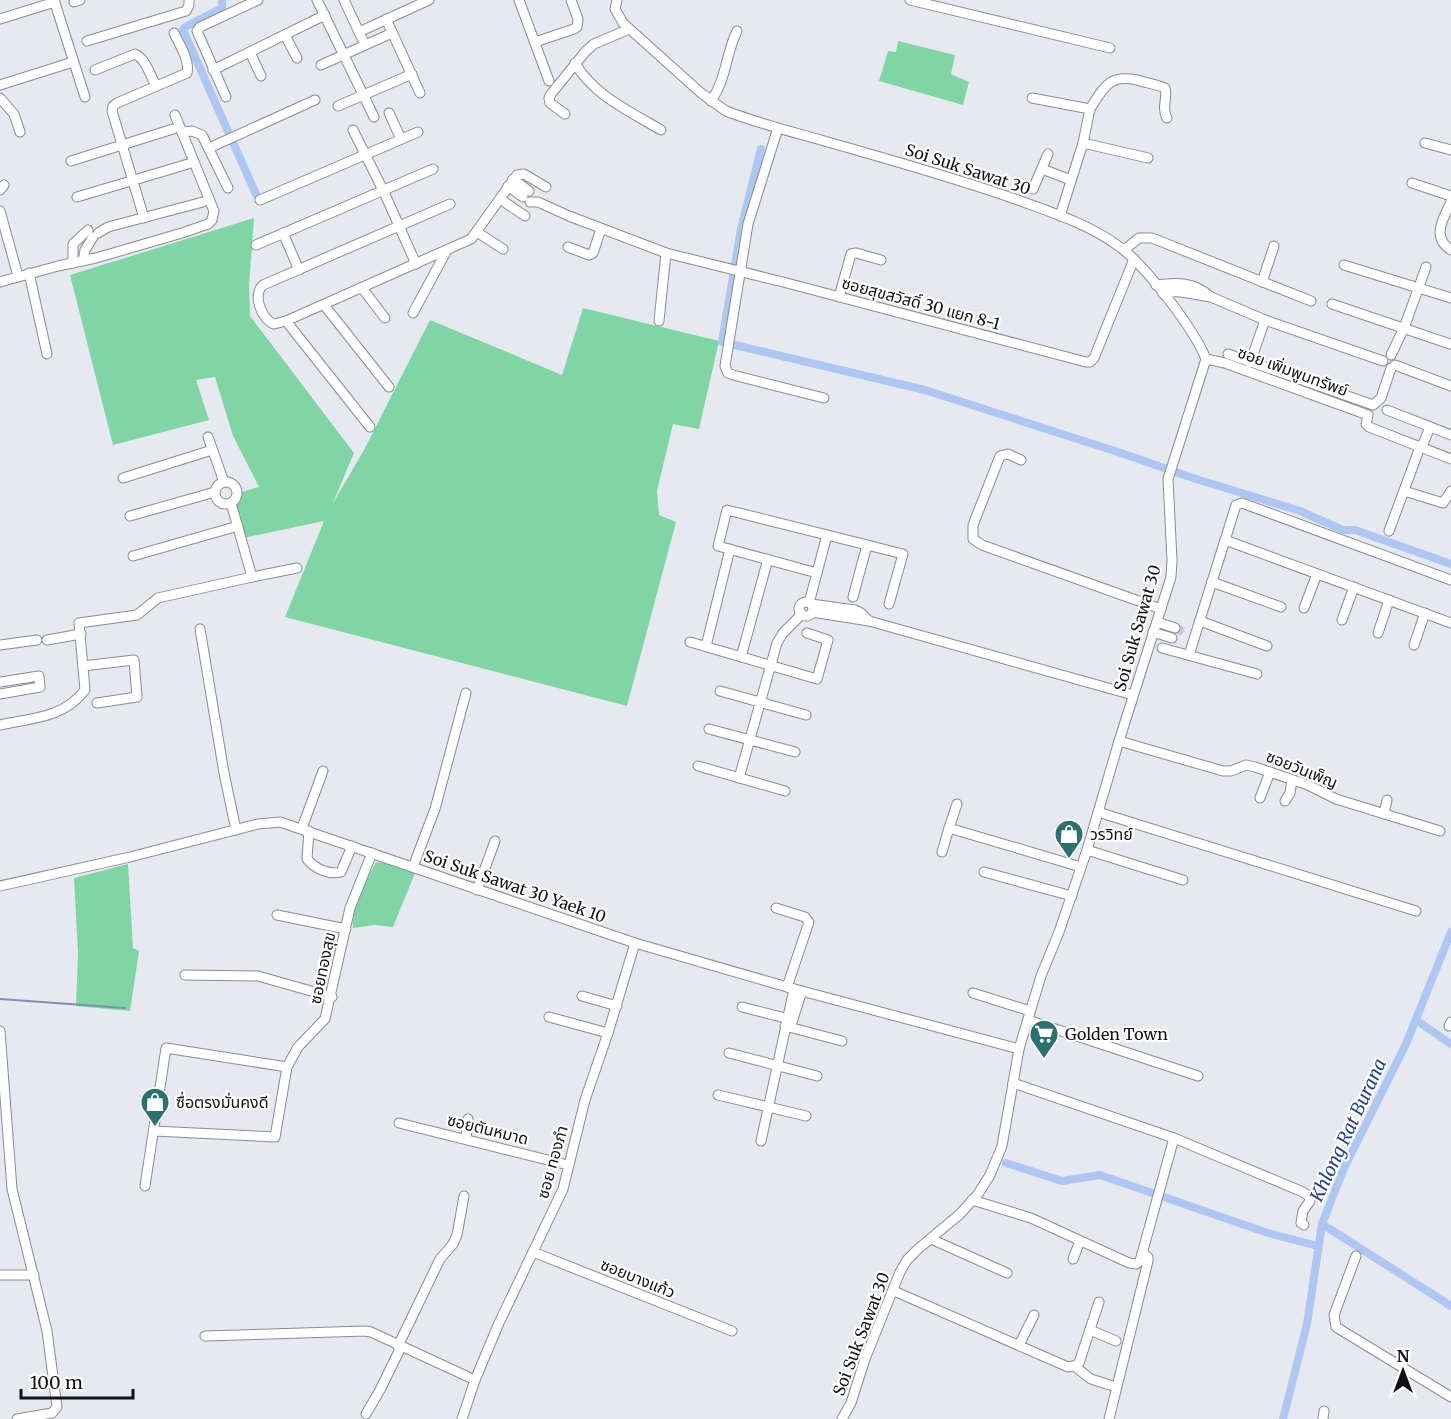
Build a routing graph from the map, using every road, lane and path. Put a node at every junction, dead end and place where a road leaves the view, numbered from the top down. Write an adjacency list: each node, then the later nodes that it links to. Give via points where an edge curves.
1 (189, 0): 20 (street, via 186,11)
2 (258, 0): 31 (street, via 198,29 197,36)
3 (317, 0): 11 (street)
4 (344, 0): 16 (street)
5 (429, 0): 13 (street)
6 (521, 0): 21 (street)
7 (571, 0): 21 (street, via 577,27)
8 (617, 0): 14 (street, Soi Suk Sawat 30, via 616,12)
9 (910, 0): 23 (street)
10 (55, 1): 12 (street); 27 (street)
11 (325, 15): 19 (street); 25 (street)
12 (0, 19)
13 (386, 20): 16 (street); 18 (street)
14 (629, 29): 28 (street, via 594,44); 44 (street, Soi Suk Sawat 30)
15 (737, 31): 44 (street, via 720,88)
16 (359, 32): 22 (street)
17 (174, 33): 36 (street, via 189,69 185,75)
18 (392, 33): 22 (street); 32 (street)
19 (285, 35): 24 (street); 26 (street)
20 (87, 41)
21 (535, 42): 34 (street)
22 (365, 45): 25 (street)
23 (1110, 48)
24 (250, 52): 31 (street); 33 (street)
25 (345, 54): 29 (street); 38 (street)
26 (297, 58)
27 (73, 62): 35 (street); 39 (street)
28 (575, 63): 48 (street, via 549,98); 54 (street, via 597,90)
29 (321, 64)
30 (95, 70): 36 (street, via 140,55)
31 (213, 70): 40 (street)
32 (412, 74): 37 (street); 38 (street)
33 (261, 76)
34 (549, 81)
35 (0, 84)
36 (156, 86): 61 (street, via 112,106)
37 (420, 93)
38 (364, 95): 45 (street); 50 (street)
39 (85, 97)
40 (226, 97)
41 (0, 98): 56 (street, via 14,114)
42 (1032, 98): 46 (street)
43 (315, 100): 62 (street)
44 (711, 101): 52 (street, Soi Suk Sawat 30, via 726,111)
45 (338, 106)
46 (1090, 109): 51 (street, via 1111,81 1126,78 1165,88 1163,110); 59 (street)
47 (389, 113): 58 (street)
48 (565, 114)
49 (175, 115): 55 (street)
50 (374, 117)
51 (1167, 118)
52 (778, 128): 88 (street, Soi Suk Sawat 30, via 969,183); 111 (street)
53 (353, 130): 65 (street)
54 (661, 130)
55 (177, 131): 61 (street); 62 (street, via 197,131); 105 (street, via 214,211 212,220)
56 (20, 132)
57 (418, 132): 58 (street)
58 (401, 139): 65 (street)
59 (1083, 143): 66 (street); 72 (street)
60 (1425, 143): 63 (street)
61 (122, 146): 67 (street); 71 (street)
62 (209, 148): 76 (street)
63 (1451, 150)
64 (1048, 153): 70 (street)
65 (366, 154): 78 (street); 82 (street)
66 (1148, 158)
67 (71, 161)
68 (188, 164): 71 (street)
69 (433, 169): 78 (street)
70 (1042, 169): 72 (street); 77 (street)
71 (132, 180): 80 (street); 89 (street)
72 (1071, 180): 88 (street)
73 (510, 182): 75 (street, via 524,174); 81 (street); 91 (street, ซอยสุขสวัสดิ์ 30 แยก 8-1, via 531,198)
74 (1412, 183): 79 (street)
75 (546, 187)
76 (228, 188)
77 (1033, 189)
78 (383, 190): 90 (street); 93 (street)
79 (1451, 196)
80 (77, 197)
81 (500, 199): 87 (street); 92 (street)
82 (260, 200)
83 (203, 202): 89 (street)
84 (1451, 202): 101 (street, via 1439,234)
85 (450, 204): 90 (street)
86 (0, 211): 113 (street)
87 (525, 216)
88 (1060, 216): 100 (street, Soi Suk Sawat 30)
89 (144, 218): 94 (street)
90 (400, 226): 107 (street); 110 (street)
91 (601, 229): 97 (street, via 589,255); 102 (street, ซอยสุขสวัสดิ์ 30 แยก 8-1)
92 (477, 232): 98 (street); 99 (street)
93 (283, 233): 95 (street); 110 (street)
94 (90, 234): 105 (street); 106 (street, via 73,244)
95 (256, 245)
96 (1274, 246): 115 (street)
97 (568, 248)
98 (503, 249)
99 (447, 250): 107 (street); 126 (street)
100 (1124, 250): 103 (street, Soi Suk Sawat 30); 115 (street, via 1139,238 1152,238)
101 (1451, 250)
102 (666, 253): 111 (street, ซอยสุขสวัสดิ์ 30 แยก 8-1); 130 (street)
103 (1134, 259): 116 (street, Soi Suk Sawat 30); 120 (street, ซอยสุขสวัสดิ์ 30 แยก 8-1, via 1090,362)
104 (881, 260): 120 (street, via 851,254)
105 (83, 261): 106 (street)
106 (73, 263): 112 (street)
107 (416, 264): 117 (street)
108 (1344, 265): 118 (street)
109 (1426, 267): 118 (street)
110 (299, 270): 129 (street, via 263,285 257,294 268,321)
111 (735, 270): 120 (street, ซอยสุขสวัสดิ์ 30 แยก 8-1); 140 (street, via 725,366 728,373)
112 (29, 273): 113 (street); 133 (street)
113 (18, 276): 114 (street)
114 (0, 282)
115 (1262, 282): 123 (street)
116 (1156, 285): 119 (street, Soi Suk Sawat 30); 121 (street, via 1185,283)
117 (362, 288): 125 (street); 127 (street)
118 (1419, 289): 122 (street); 131 (street)
119 (1163, 294): 121 (street, via 1176,291); 135 (street, Soi Suk Sawat 30)
120 (839, 297)
121 (1211, 297): 128 (street)
122 (1451, 298)
123 (1311, 301)
124 (1332, 304): 131 (street)
125 (324, 305): 129 (street); 139 (street)
126 (412, 313)
127 (385, 318)
128 (1265, 320): 136 (street); 137 (street)
129 (286, 321): 142 (street)
130 (659, 321)
131 (1404, 328): 132 (street); 136 (street)
132 (1450, 344)
133 (47, 354)
134 (1228, 354): 137 (street)
135 (1206, 359): 146 (street, ซอย เพิ่มพูนทรัพย์, via 1368,415 1369,427); 178 (street, Soi Suk Sawat 30, via 1168,479 1172,569)
136 (1390, 362): 137 (street, via 1381,398 1373,405); 138 (street)
137 (1250, 363)
138 (1451, 386)
139 (388, 387)
140 (824, 398)
141 (1388, 410): 143 (street)
142 (370, 427)
143 (1430, 427): 144 (street); 146 (street)
144 (1451, 435)
145 (208, 437): 147 (street)
146 (1421, 446): 148 (street); 152 (street)
147 (212, 450): 150 (street); 151 (street)
148 (1451, 459)
149 (1021, 460): 178 (street, via 1008,454 1000,456 973,525 973,539)
150 (123, 478)
151 (224, 482): 154 (street); 155 (street, via 236,488 236,498)
152 (1404, 491): 153 (street, via 1439,503); 158 (street)
153 (1451, 491)
154 (215, 492): 155 (street, via 221,503); 156 (street)
155 (231, 503): 157 (street)
156 (130, 516)
157 (238, 526): 163 (street); 168 (street)
158 (1389, 531)
159 (827, 535): 161 (street); 162 (street, via 727,510 718,546); 166 (street)
160 (1225, 540): 167 (street); 169 (street, via 1236,505 1242,503); 170 (street)
161 (867, 545): 172 (street); 174 (street, via 903,554)
162 (730, 549): 164 (street); 197 (street)
163 (133, 556)
164 (768, 559): 166 (street); 201 (street)
165 (297, 568): 168 (street)
166 (817, 573): 175 (street)
167 (1317, 574): 171 (street); 177 (street)
168 (252, 577): 190 (street, via 158,598 137,615 79,623)
169 (1451, 580)
170 (1212, 582): 176 (street); 181 (street)
171 (1354, 587): 173 (street); 180 (street)
172 (853, 597)
173 (1389, 600): 179 (street); 189 (street)
174 (889, 604)
175 (811, 606): 203 (street, via 801,604 802,614 780,637); 209 (street, via 855,610 869,621)
176 (1281, 607)
177 (1304, 608)
178 (1161, 609): 182 (street, Soi Suk Sawat 30)
179 (1425, 613): 183 (street); 196 (street)
180 (1342, 620)
181 (1200, 621): 191 (street); 198 (street)
182 (1157, 622): 185 (street); 186 (street, Soi Suk Sawat 30)
183 (1451, 623)
184 (200, 628): 231 (street)
185 (1175, 628)
186 (1153, 632): 192 (street); 209 (street, Soi Suk Sawat 30)
187 (1185, 632): 191 (street)
188 (807, 633): 203 (street, via 828,640 817,679)
189 (1378, 633)
190 (81, 634): 195 (street); 202 (street)
191 (1195, 635): 200 (street)
192 (1172, 638)
193 (690, 642): 197 (street)
194 (1181, 642): 200 (street)
195 (0, 645)
196 (1414, 645)
197 (706, 646): 201 (street)
198 (1267, 646)
199 (1162, 648): 200 (street)
200 (1190, 650): 204 (street)
201 (741, 657): 203 (street)
202 (83, 666): 211 (street, via 134,660 137,697); 213 (street, via 85,690 76,702 62,711)
203 (770, 666): 210 (street)
204 (1257, 675)
205 (0, 682): 208 (street, via 39,676 40,687)
206 (720, 691): 210 (street)
207 (466, 693): 239 (street, via 435,809)
208 (0, 694)
209 (1133, 695): 216 (street, Soi Suk Sawat 30)
210 (760, 702): 212 (street); 215 (street)
211 (97, 703)
212 (806, 715)
213 (0, 724)
214 (709, 729): 215 (street)
215 (750, 740): 217 (street); 221 (street)
216 (1119, 741): 220 (street, ซอยวันเพ็ญ, via 1223,771 1246,765); 228 (street, Soi Suk Sawat 30)
217 (795, 752)
218 (698, 766): 221 (street)
219 (323, 771): 232 (street)
220 (1270, 772): 222 (street, ซอยวันเพ็ญ); 224 (street)
221 (739, 778): 223 (street)
222 (1292, 780): 226 (street); 229 (street, ซอยวันเพ็ญ)
223 (785, 791)
224 (1260, 798)
225 (1387, 800): 229 (street)
226 (1285, 801)
227 (957, 804): 230 (street)
228 (1098, 813): 236 (street, Soi Suk Sawat 30); 247 (street)
229 (1384, 814): 233 (street, ซอยวันเพ็ญ)
230 (950, 828): 237 (street); 240 (street)
231 (236, 830): 232 (street, Soi Suk Sawat 30 Yaek 10, via 280,822); 243 (street, Soi Suk Sawat 30 Yaek 10)
232 (305, 830): 235 (street, Soi Suk Sawat 30 Yaek 10); 235 (street, via 307,859 321,870 341,873)
233 (1440, 831)
234 (495, 841): 244 (street)
235 (352, 846): 238 (street, Soi Suk Sawat 30 Yaek 10)
236 (1088, 850): 240 (street, Soi Suk Sawat 30); 242 (street)
237 (942, 852)
238 (372, 853): 239 (street, Soi Suk Sawat 30 Yaek 10); 249 (street, ซอยทองสุข)
239 (413, 867): 244 (street, Soi Suk Sawat 30 Yaek 10)
240 (1081, 867): 245 (street, Soi Suk Sawat 30)
241 (984, 873): 245 (street)
242 (1183, 880)
243 (0, 886)
244 (477, 890): 250 (street, Soi Suk Sawat 30 Yaek 10)
245 (1072, 896): 258 (street, Soi Suk Sawat 30)
246 (776, 908): 252 (street, via 804,916 809,922)
247 (1416, 911)
248 (277, 915): 249 (street)
249 (346, 929): 255 (street, ซอยทองสุข)
250 (635, 943): 252 (street, Soi Suk Sawat 30 Yaek 10); 256 (street, ซอย ทองภํา)
251 (185, 975): 255 (street, via 258,976)
252 (794, 989): 260 (street); 264 (street, Soi Suk Sawat 30 Yaek 10)
253 (973, 993): 258 (street)
254 (582, 996): 256 (street)
255 (332, 997): 267 (street, ซอยทองสุข, via 326,1019 298,1047)
256 (617, 1006): 262 (street, ซอย ทองภํา)
257 (742, 1007): 260 (street)
258 (1029, 1016): 264 (street, Soi Suk Sawat 30); 269 (street)
259 (549, 1017): 262 (street)
260 (788, 1025): 263 (street); 266 (street)
261 (0, 1031): 281 (street)
262 (608, 1033): 280 (street, ซอย ทองภํา)
263 (842, 1041)
264 (1019, 1049): 270 (street, Soi Suk Sawat 30)
265 (729, 1053): 266 (street)
266 (778, 1066): 268 (street); 272 (street)
267 (287, 1067): 276 (street, ซอยทองสุข, via 275,1137); 276 (street, via 166,1048)
268 (817, 1076)
269 (1198, 1076)
270 (1013, 1083): 278 (street); 285 (street, Soi Suk Sawat 30, via 1002,1146 990,1175)
271 (718, 1095): 272 (street)
272 (769, 1107): 273 (street); 279 (street)
273 (806, 1116)
274 (468, 1119): 277 (street)
275 (399, 1123): 277 (street, ซอยตันหมาด)
276 (154, 1131): 283 (street)
277 (466, 1138): 280 (street, ซอยตันหมาด)
278 (1174, 1138): 286 (street, via 1309,1196 1301,1218); 290 (street)
279 (761, 1141)
280 (568, 1165): 289 (street, ซอย ทองภํา, via 560,1198)
281 (11, 1179): 282 (street); 295 (street)
282 (0, 1180)
283 (145, 1186)
284 (464, 1196): 304 (street, via 453,1245 440,1259)
285 (972, 1200): 287 (street, Soi Suk Sawat 30); 288 (street, via 1031,1218)
286 (1304, 1225)
287 (931, 1239): 293 (street); 296 (street, Soi Suk Sawat 30, via 908,1260)
288 (1080, 1240): 290 (street, via 1129,1263 1140,1261); 292 (street)
289 (533, 1252): 300 (street, ซอยบางแก้ว); 306 (street, ซอย ทองภํา)
290 (1142, 1253): 307 (street, via 1148,1261)
291 (1356, 1256): 308 (street, via 1334,1315 1336,1327)
292 (1073, 1259)
293 (1007, 1273)
294 (0, 1275): 295 (street)
295 (34, 1275): 310 (street, via 47,1331 57,1407 52,1413)
296 (894, 1291): 303 (street); 312 (street, Soi Suk Sawat 30)
297 (1099, 1302): 299 (street)
298 (1034, 1315): 303 (street)
299 (1090, 1330): 302 (street); 305 (street, via 1079,1363)
300 (732, 1332)
301 (205, 1336): 304 (street, via 365,1331)
302 (1116, 1341)
303 (1019, 1345): 305 (street, via 1068,1367)
304 (400, 1346): 306 (street); 309 (street)
305 (1074, 1366): 307 (street, via 1091,1379)
306 (475, 1380): 311 (street, ซอย ทองภํา)
307 (1116, 1387): 313 (street)
308 (1451, 1397)
309 (366, 1414)
310 (17, 1419)
311 (462, 1419)
312 (842, 1419)
313 (1109, 1419)

